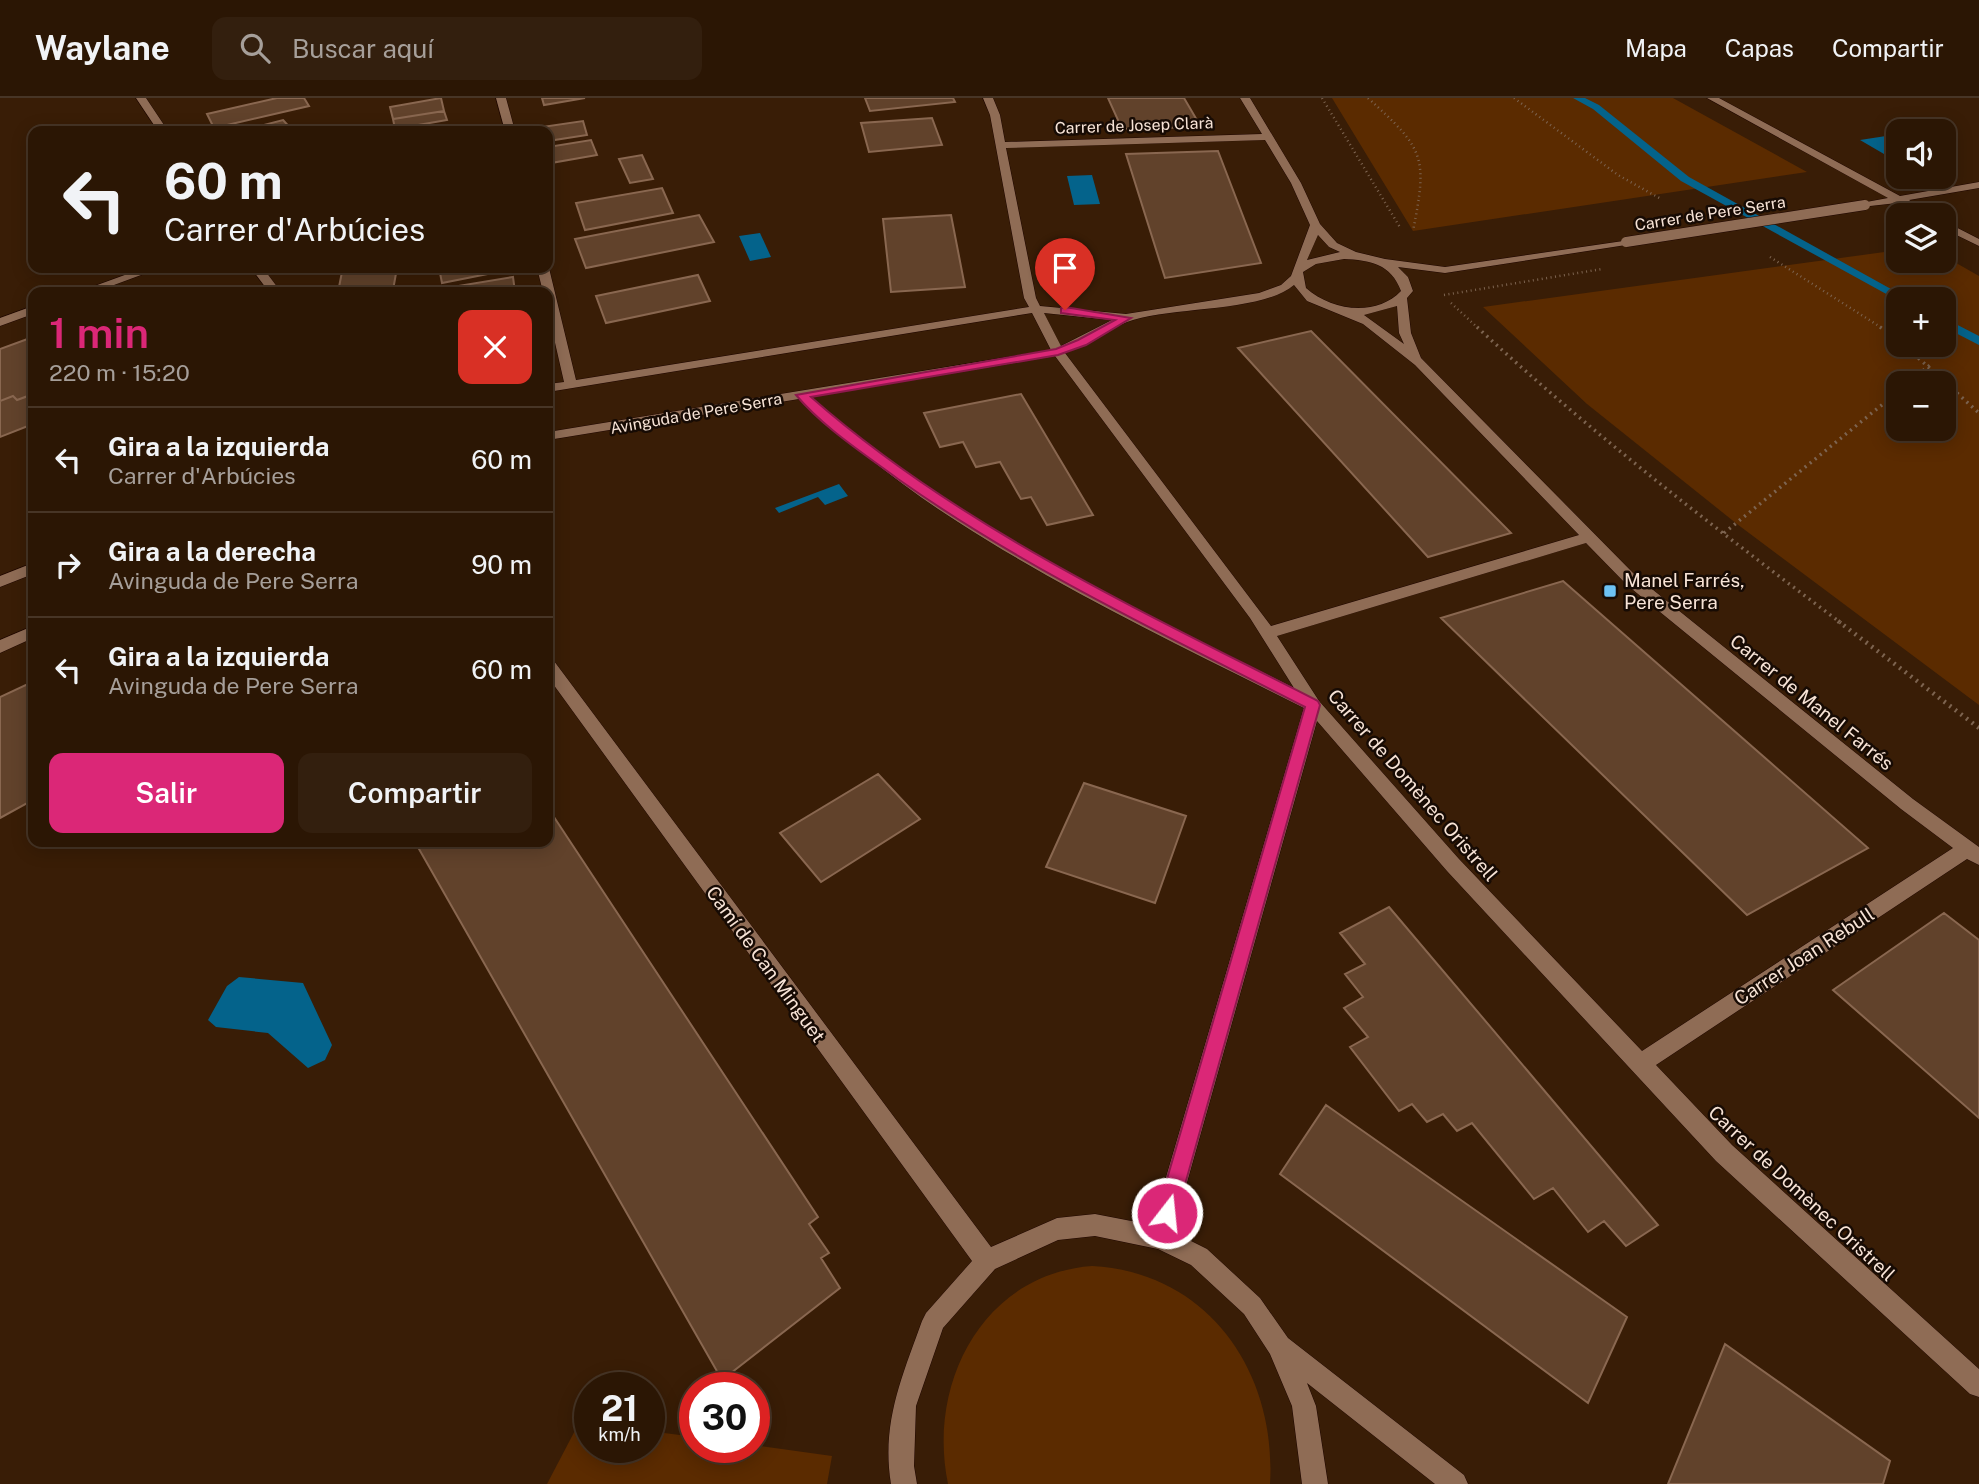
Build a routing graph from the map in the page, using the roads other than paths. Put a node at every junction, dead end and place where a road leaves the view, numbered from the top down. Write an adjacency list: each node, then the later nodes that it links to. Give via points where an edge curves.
1 (141, 98): 6 (street)
2 (502, 98): 7 (street)
3 (988, 98): 9 (street, Carrer de Domènec Oristrell)
4 (1245, 98): 8 (street)
5 (1712, 98): 11 (street)
6 (160, 126)
7 (509, 126)
8 (1268, 137): 9 (street, Carrer de Josep Clarà); 13 (street)
9 (1001, 145): 25 (street, Carrer de Domènec Oristrell, via 1030,298)
10 (1979, 186): 11 (street, Carrer de Pere Serra)
11 (1899, 200): 12 (street); 17 (street, Carrer de Pere Serra, bridge)
12 (1905, 203)
13 (1315, 225): 16 (street, via 1333,245); 19 (street)
14 (1956, 231): 15 (street)
15 (1979, 243)
16 (1368, 258): 17 (street); 19 (street, Avinguda de Pere Serra, via 1320,257); 22 (street, via 1398,272)
17 (1426, 272): 22 (street, Carrer de Pere Serra)
18 (139, 273): 20 (street)
19 (1298, 273): 21 (street, Avinguda de Pere Serra, via 1285,287); 23 (street, via 1301,288)
20 (99, 287)
21 (1261, 296): 23 (street, Avinguda de Pere Serra); 28 (street, Avinguda de Pere Serra)
22 (1405, 296): 26 (street, Carrer de Pere Serra, via 1379,311); 31 (street, Carrer de Manel Farrés, via 1405,334)
23 (1325, 305): 26 (street, Avinguda de Pere Serra)
24 (553, 308): 32 (street)
25 (1036, 309): 28 (street, Avinguda de Pere Serra); 30 (street, Carrer de Domènec Oristrell); 32 (street, Avinguda de Pere Serra)
26 (1343, 310): 31 (street, Carrer de Manel Farrés, via 1367,321)
27 (28, 312): 29 (street)
28 (1126, 318): 30 (street, Avinguda de Pere Serra)
29 (0, 322)
30 (1058, 352): 34 (street, Avinguda de Pere Serra); 39 (street, Carrer de Domènec Oristrell)
31 (1419, 362): 36 (street, Carrer de Manel Farrés)
32 (572, 384): 33 (street, Avinguda de Pere Serra)
33 (553, 387)
34 (802, 395): 35 (street, Avinguda de Pere Serra); 43 (street, via 854,441 962,518)
35 (553, 435)
36 (1588, 537): 39 (street); 44 (street, Carrer de Manel Farrés, via 1632,581)
37 (28, 570): 38 (street)
38 (0, 582)
39 (1268, 633): 43 (street, Carrer de Domènec Oristrell)
40 (28, 634): 41 (street)
41 (0, 647)
42 (553, 672): 47 (street, Camí de Can Minguet)
43 (1313, 705): 45 (street, Carrer de Domènec Oristrell, via 1453,865); 46 (street)
44 (1973, 853): 45 (street, Carrer Joan Rebull)
45 (1640, 1064): 49 (street, Carrer de Domènec Oristrell, via 1724,1153)
46 (1160, 1238): 47 (street, via 1095,1225 1057,1229); 48 (street, via 1199,1257 1252,1306)
47 (988, 1261): 50 (street, via 934,1321 904,1406)
48 (1279, 1346): 51 (street, via 1304,1406); 52 (street)
49 (1979, 1385)
50 (904, 1484)
51 (1315, 1484)
52 (1455, 1484)

